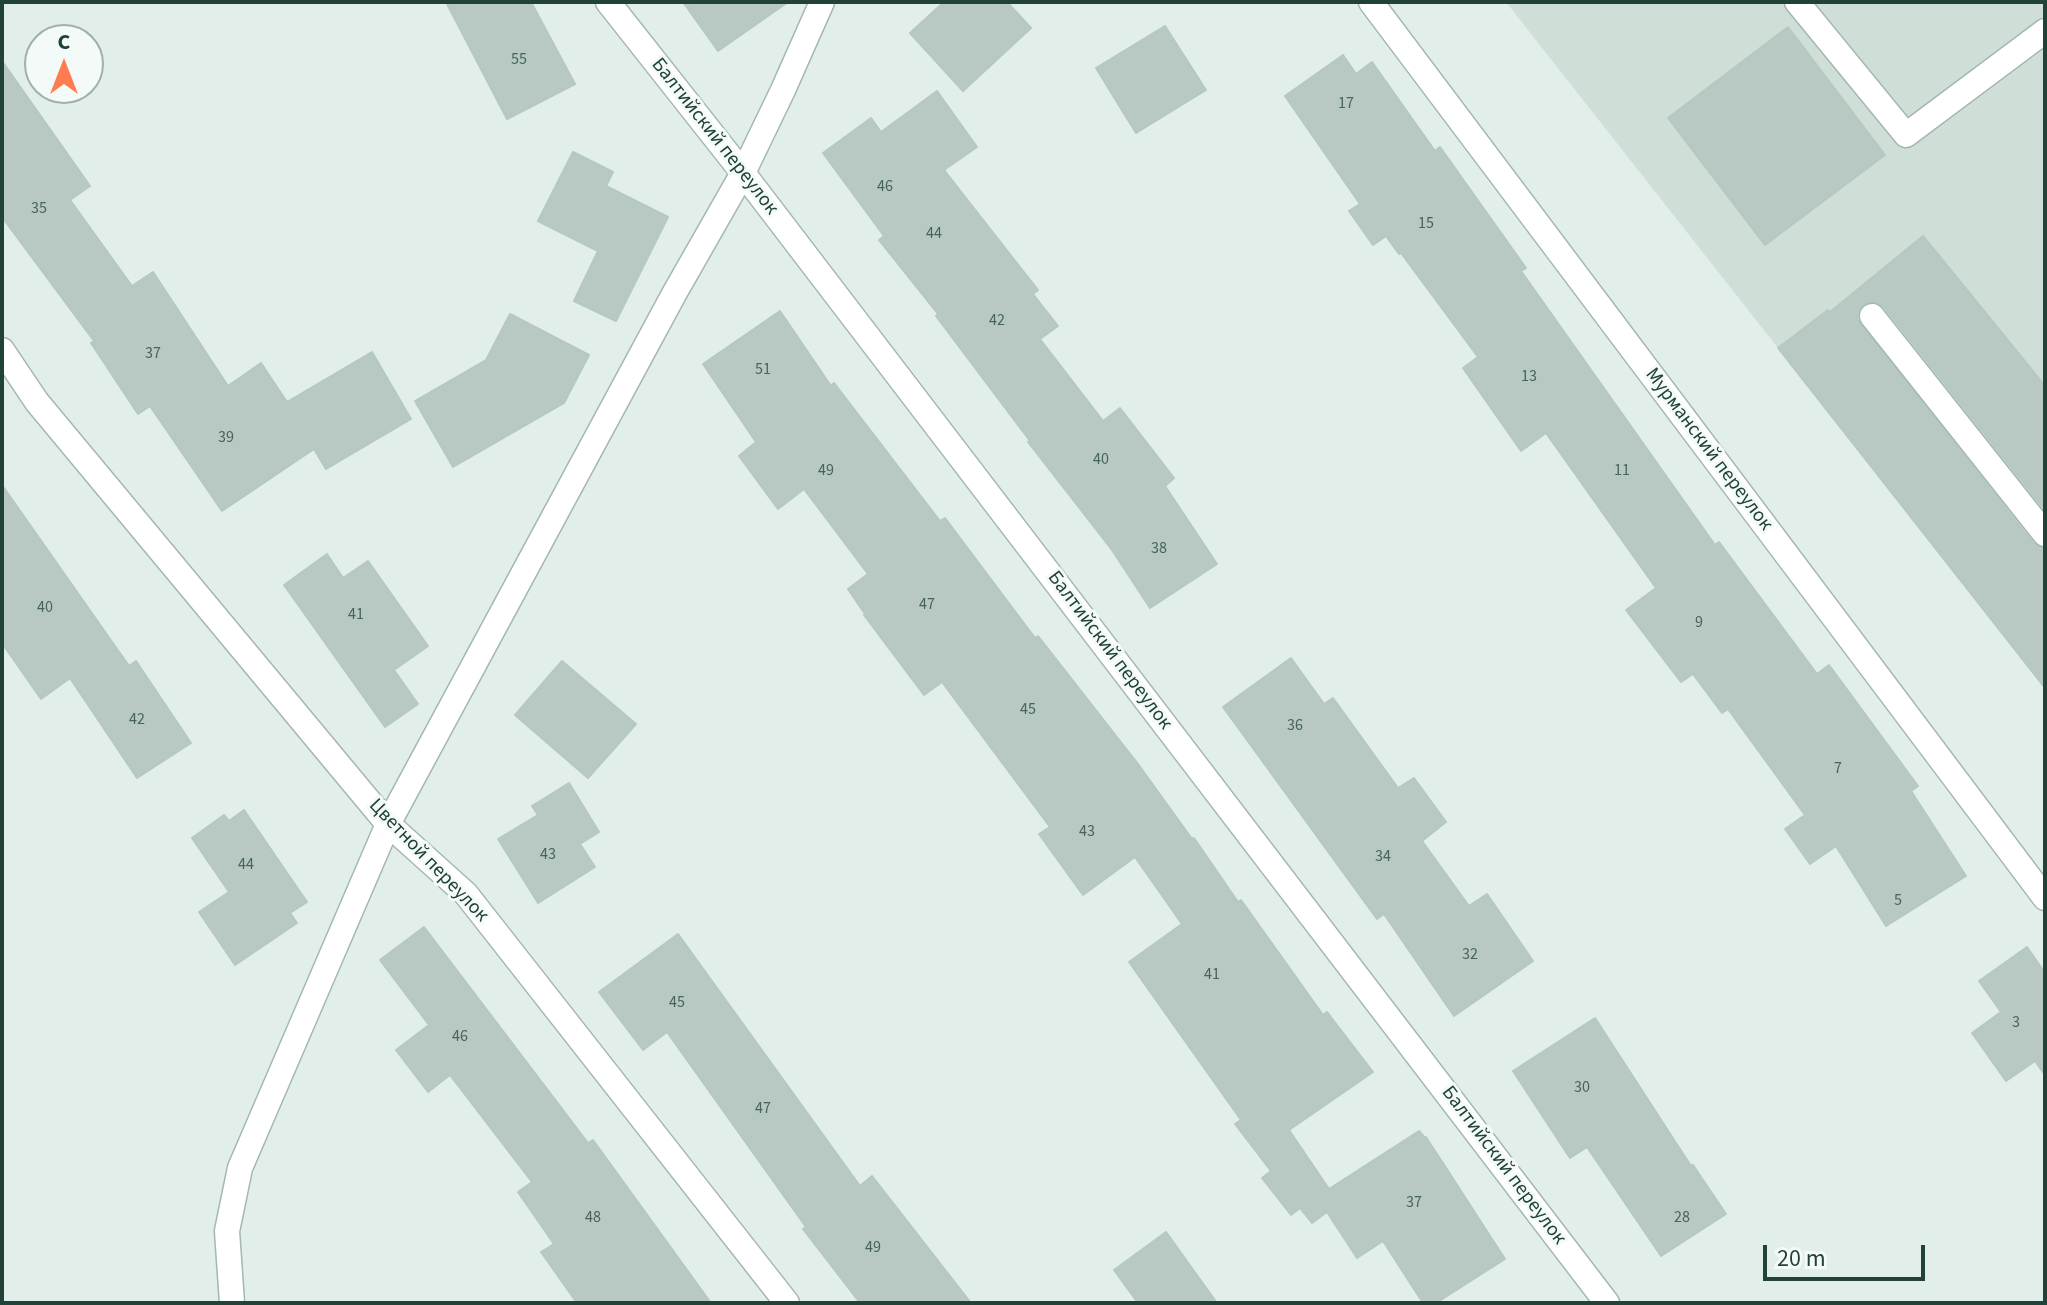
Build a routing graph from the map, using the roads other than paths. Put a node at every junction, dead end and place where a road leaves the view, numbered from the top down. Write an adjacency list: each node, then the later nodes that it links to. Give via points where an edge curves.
1 (608, 2): 6 (street, Балтийский переулок)
2 (822, 2): 6 (street)
3 (1371, 2): 11 (street, Мурманский переулок)
4 (1797, 2): 5 (street, via 1906,135)
5 (2045, 31)
6 (743, 173): 10 (street); 14 (street, Балтийский переулок)
7 (1872, 316): 9 (street)
8 (2, 350): 10 (street, Цветной переулок, via 37,402)
9 (2045, 534)
10 (388, 824): 12 (street, via 240,1168 227,1231); 13 (street, Цветной переулок, via 466,894)
11 (2045, 898)
12 (232, 1303)
13 (787, 1303)
14 (1607, 1303)

